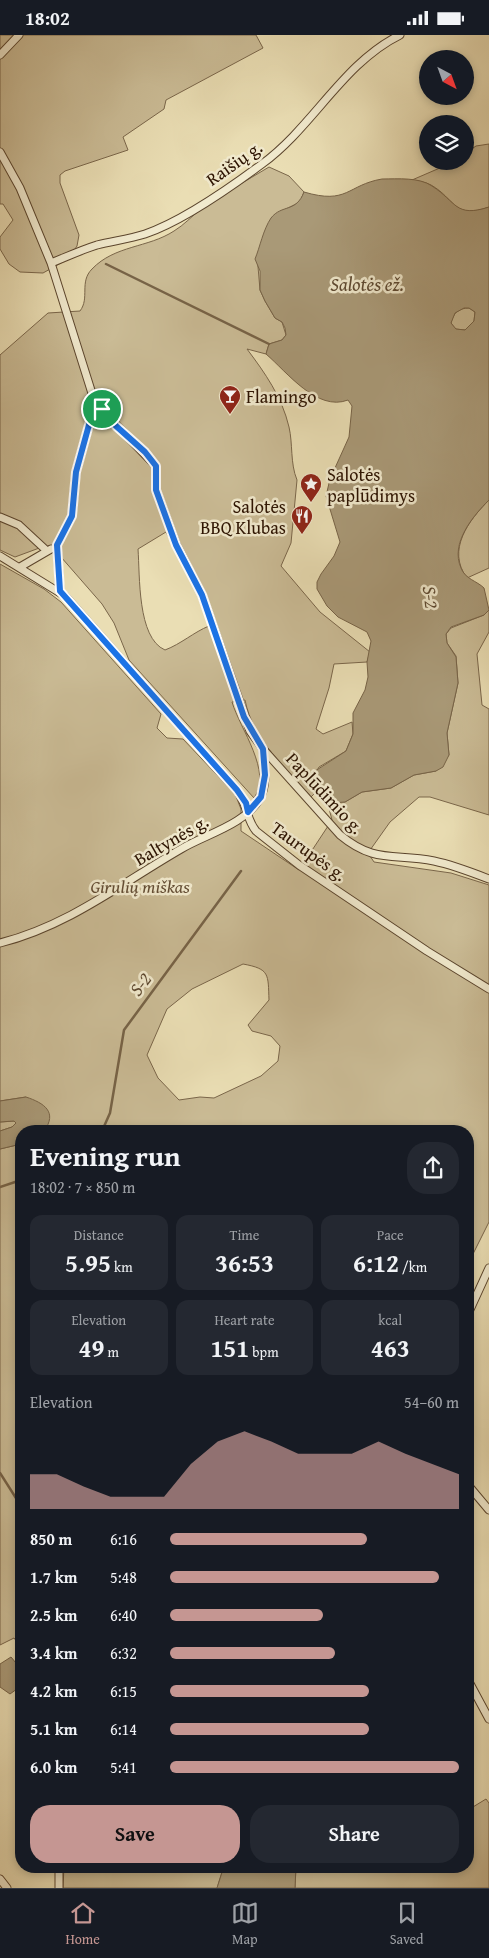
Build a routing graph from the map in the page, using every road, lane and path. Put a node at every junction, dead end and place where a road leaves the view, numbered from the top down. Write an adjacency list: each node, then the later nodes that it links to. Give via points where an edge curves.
1 (19, 35): 3 (street)
2 (400, 35): 5 (street, Raišių g., via 374,50 286,145 262,164 180,217 146,233 99,245)
3 (0, 55)
4 (0, 152): 5 (street, via 20,188)
5 (51, 263): 6 (street)
6 (95, 403): 8 (street, via 76,472 72,516); 13 (street, Paplūdimio g., via 156,466 156,490 176,545 202,595 244,717)
7 (0, 517): 9 (street, via 19,525)
8 (57, 545): 9 (street); 12 (street)
9 (48, 551): 11 (street)
10 (0, 556): 11 (street, Taurupės g.)
11 (20, 567): 12 (street, Taurupės g.)
12 (60, 591): 14 (street, Taurupės g., via 237,790)
13 (263, 749): 14 (street, via 265,775 261,797); 15 (street, Paplūdimio g., via 340,835 355,847 382,857 446,864)
14 (248, 812): 16 (street, Baltynės g., via 59,922); 17 (street, Taurupės g., via 251,825 276,847 427,951)
15 (489, 879)
16 (0, 943)
17 (489, 989)
18 (489, 1269): 19 (street)
19 (474, 1300)
20 (474, 1492): 21 (street)
21 (489, 1511)
22 (474, 1691): 23 (street)
23 (489, 1719)
24 (60, 1873): 27 (street)
25 (0, 1879): 26 (street)
26 (7, 1888)
27 (59, 1888)

